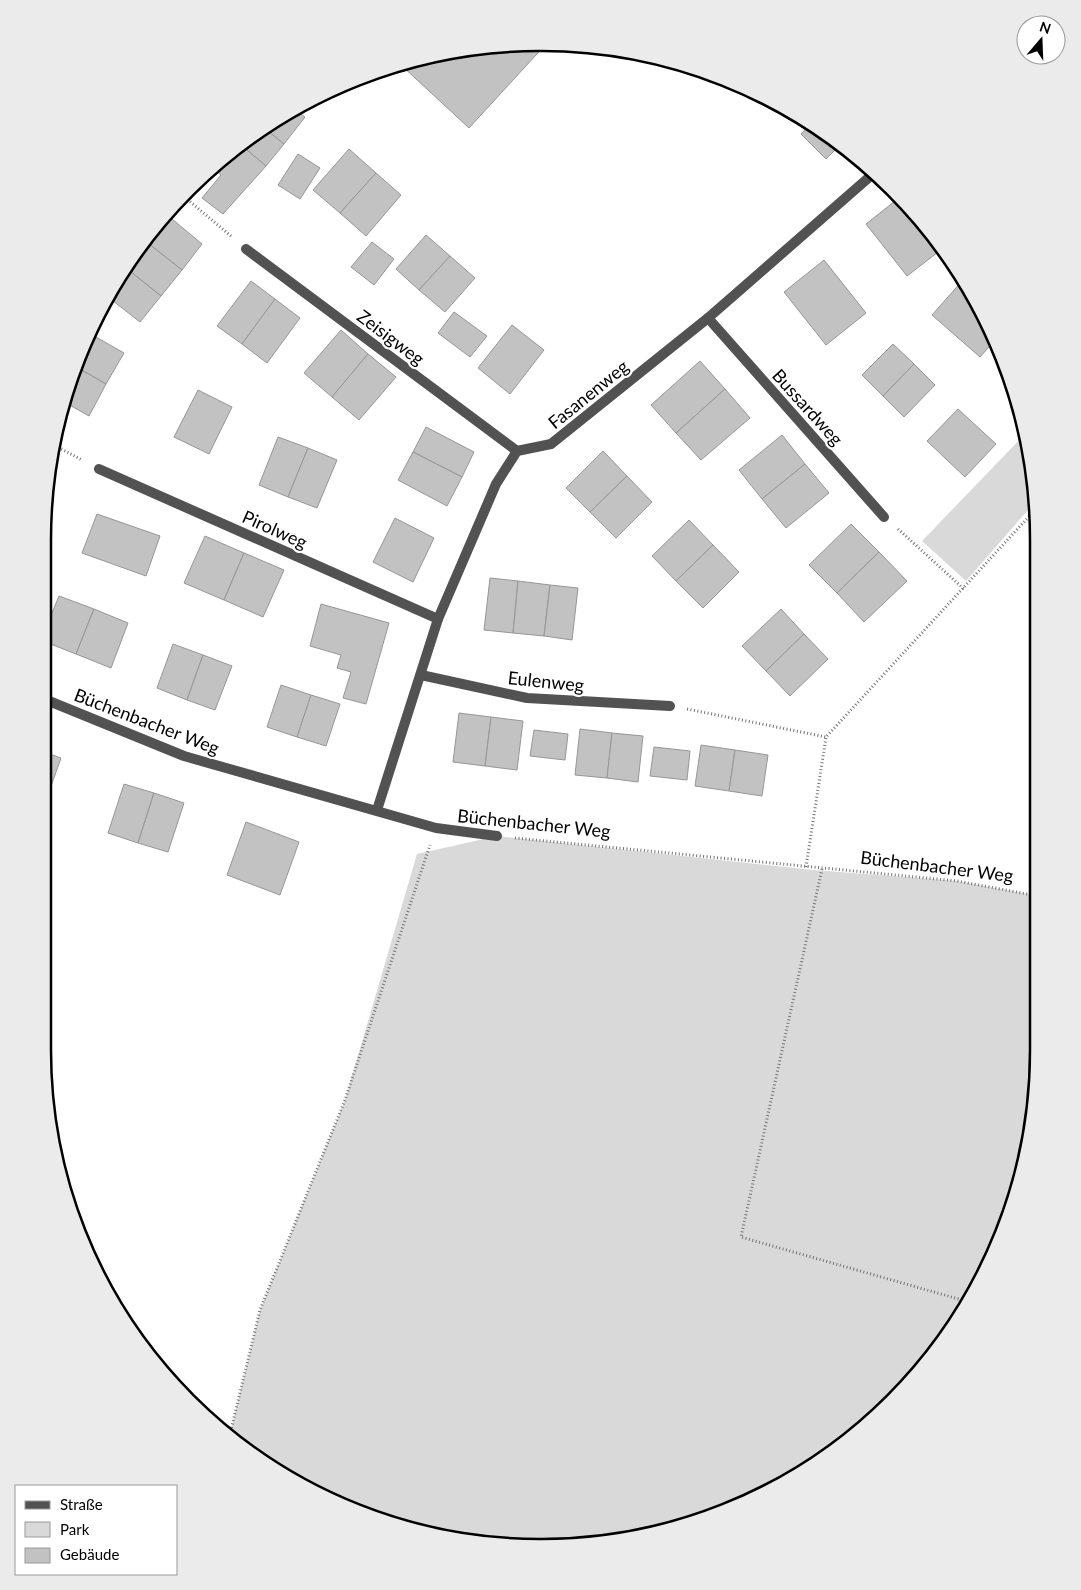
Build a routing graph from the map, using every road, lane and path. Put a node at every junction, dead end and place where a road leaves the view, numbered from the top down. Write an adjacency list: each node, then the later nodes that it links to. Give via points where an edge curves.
1 (868, 178): 4 (street, Fasanenweg)
2 (189, 201): 3 (path)
3 (246, 249): 6 (street, Zeisigweg)
4 (708, 318): 6 (street, Fasanenweg, via 552,444); 8 (street, Bussardweg)
5 (60, 448): 7 (path)
6 (517, 451): 11 (street, via 496,484)
7 (99, 469): 11 (street, Pirolweg)
8 (884, 516): 10 (path)
9 (1029, 517): 10 (path)
10 (964, 589): 15 (path)
11 (438, 619): 12 (street)
12 (421, 675): 14 (street, Eulenweg, via 527,698); 16 (street)
13 (51, 702): 16 (street, Büchenbacher Weg, via 184,756)
14 (670, 706): 15 (path)
15 (826, 738): 19 (path)
16 (377, 810): 17 (street, Büchenbacher Weg)
17 (436, 828): 18 (street, Büchenbacher Weg); 23 (path, via 344,1100 260,1310)
18 (497, 836): 19 (path, Büchenbacher Weg)
19 (806, 867): 20 (path, Büchenbacher Weg)
20 (822, 869): 21 (path, Büchenbacher Weg, via 957,882); 22 (path, via 741,1237)
21 (1030, 895)
22 (960, 1300)
23 (231, 1428)

